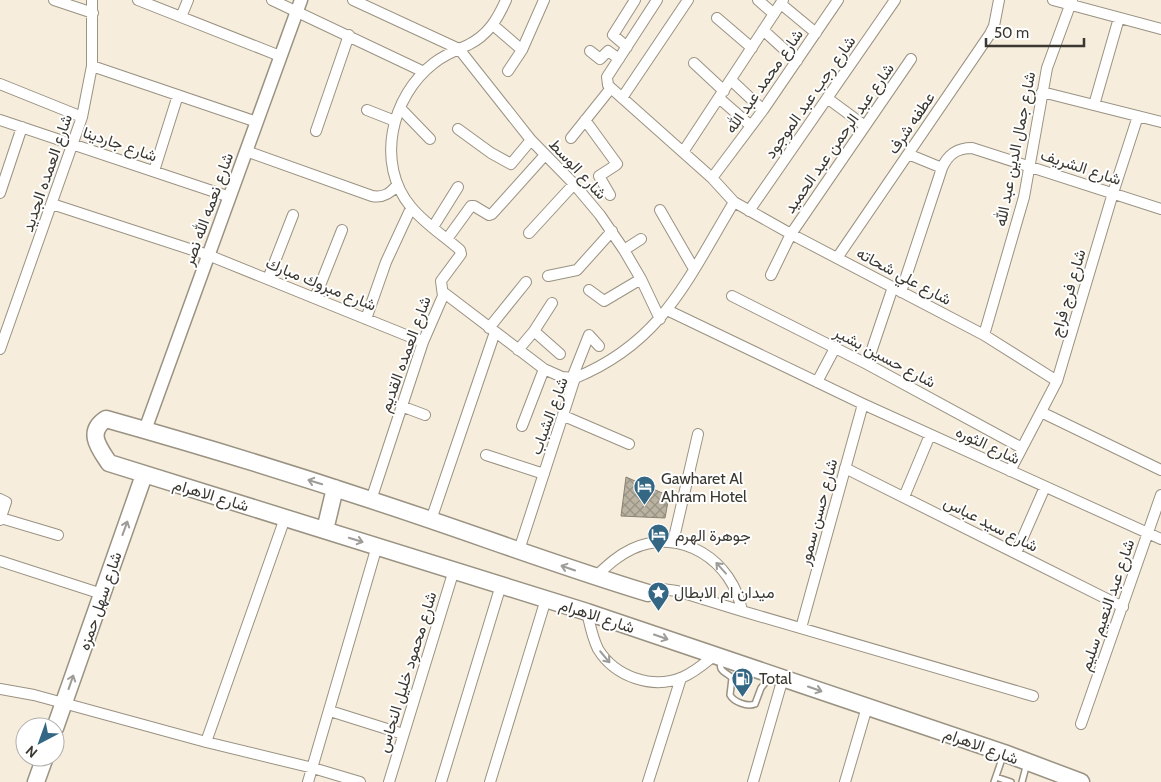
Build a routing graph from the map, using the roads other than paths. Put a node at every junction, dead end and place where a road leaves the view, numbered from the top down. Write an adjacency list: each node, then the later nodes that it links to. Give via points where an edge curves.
1 (54, 0): 20 (street)
2 (92, 0): 20 (street, شارع العمده الجديد)
3 (138, 0): 22 (street)
4 (188, 0): 22 (street)
5 (272, 0): 19 (street)
6 (352, 0): 31 (street)
7 (506, 0): 25 (street, شارع العمده القديم)
8 (544, 0): 33 (street)
9 (635, 0): 30 (street, via 613,34)
10 (657, 0): 30 (street)
11 (688, 0): 49 (street)
12 (758, 0): 21 (street)
13 (838, 0): 28 (street, شارع محمد عبد الله)
14 (895, 0): 50 (street, شارع رجب عبد الموجود)
15 (999, 0): 73 (street, عطفه شرف, via 993,30)
16 (1053, 0): 18 (street)
17 (782, 2): 21 (street); 28 (street)
18 (1071, 2): 24 (street); 46 (street, شارع جمال الدين عبد الله, via 1054,46)
19 (299, 5): 29 (street); 35 (street, شارع نعمه الله نصر)
20 (92, 13): 40 (street, شارع العمده الجديد)
21 (774, 14): 27 (street)
22 (181, 17): 35 (street)
23 (717, 18): 32 (street)
24 (1119, 18): 26 (street); 51 (street)
25 (493, 25): 31 (street, شارع العمده القديم, via 481,37); 33 (street)
26 (1161, 29)
27 (763, 30): 32 (street); 38 (street)
28 (816, 32): 38 (street, شارع محمد عبد الله)
29 (349, 35): 42 (street); 66 (street)
30 (627, 47): 36 (street)
31 (459, 48): 42 (street, شارع العمده القديم, via 434,62); 69 (street, شارع الوسط)
32 (752, 48): 43 (street)
33 (522, 50): 41 (street)
34 (590, 51): 36 (street, via 600,59 608,51)
35 (280, 56): 60 (street, شارع نعمه الله نصر)
36 (619, 59): 45 (street, via 607,80)
37 (911, 59): 63 (street, شارع عبد الرحمن عبد الحميد)
38 (797, 61): 54 (street, شارع محمد عبد الله)
39 (694, 64): 47 (street)
40 (92, 66): 48 (street); 56 (street, شارع العمده الجديد)
41 (508, 71)
42 (424, 72): 52 (street, شارع العمده القديم)
43 (731, 80): 47 (street); 54 (street)
44 (0, 84): 56 (street)
45 (611, 88): 49 (street, شارع علي شحاته); 58 (street)
46 (1042, 92): 51 (street); 75 (street, شارع جمال الدين عبد الله)
47 (721, 94): 62 (street); 72 (street)
48 (178, 95): 60 (street); 77 (street)
49 (622, 98): 72 (street, شارع علي شحاته)
50 (827, 98): 63 (street); 91 (street, شارع رجب عبد الموجود)
51 (1094, 105): 55 (street)
52 (400, 108): 59 (street, شارع العمده القديم); 68 (street)
53 (367, 110): 59 (street)
54 (763, 110): 62 (street, شارع محمد عبد الله)
55 (1138, 116): 61 (street); 83 (street, شارع فرج فراج)
56 (82, 117): 70 (street, شارع العمده الجديد)
57 (0, 120): 64 (street, شارع جاردينا)
58 (585, 120): 67 (street); 84 (street, via 616,164 599,176)
59 (395, 121): 80 (street, شارع العمده القديم, via 390,153)
60 (257, 122): 71 (street, شارع نعمه الله نصر)
61 (1161, 122)
62 (750, 126): 78 (street, شارع محمد عبد الله)
63 (865, 126): 97 (street, شارع عبد الرحمن عبد الحميد)
64 (22, 127): 70 (street, شارع جاردينا); 82 (street)
65 (458, 129): 69 (street, via 510,164)
66 (316, 131)
67 (571, 138)
68 (430, 139)
69 (531, 140): 74 (street, شارع الوسط)
70 (73, 144): 77 (street, شارع جاردينا); 87 (street, شارع العمده الجديد)
71 (246, 151): 80 (street, via 372,196 389,194); 85 (street, شارع نعمه الله نصر)
72 (683, 152): 78 (street, شارع علي شحاته)
73 (908, 154): 76 (street); 102 (street, عطفه شرف)
74 (545, 155): 79 (street, شارع الوسط); 99 (street, via 492,214 471,206)
75 (1030, 167): 76 (street, شارع الشريف, via 964,148 950,154); 83 (street, شارع الشريف); 119 (street, شارع جمال الدين عبد الله, via 1020,213)
76 (942, 168): 109 (street)
77 (154, 171): 85 (street, شارع جاردينا)
78 (712, 178): 86 (street, شارع علي شحاته)
79 (574, 184): 95 (street, شارع الوسط); 96 (street)
80 (397, 185): 88 (street, شارع العمده القديم)
81 (458, 187): 93 (street)
82 (0, 193)
83 (1113, 193): 89 (street, شارع الشريف); 129 (street, شارع فرج فراج)
84 (610, 195)
85 (230, 197): 101 (street, شارع نعمه الله نصر)
86 (734, 202): 91 (street, شارع علي شحاته); 103 (street, شارع الشباب)
87 (52, 204): 101 (street, شارع مبروك مبارك); 123 (street, شارع العمده الجديد)
88 (411, 208): 93 (street, شارع العمده القديم); 116 (street, via 386,262)
89 (1161, 209)
90 (660, 210): 103 (street)
91 (749, 210): 97 (street, شارع علي شحاته)
92 (293, 215): 106 (street)
93 (433, 227): 99 (street, شارع العمده القديم)
94 (342, 230): 113 (street)
95 (612, 231): 100 (street, شارع الوسط); 104 (street, via 577,270)
96 (529, 233)
97 (791, 234): 102 (street, شارع علي شحاته); 105 (street, شارع عبد الرحمن عبد الحميد)
98 (641, 239): 100 (street)
99 (448, 240): 111 (street, شارع العمده القديم, via 461,254 441,281)
100 (624, 250): 107 (street, شارع الوسط)
101 (208, 255): 106 (street, شارع مبروك مبارك); 137 (street, شارع نعمه الله نصر)
102 (837, 258): 109 (street, شارع علي شحاته)
103 (694, 269): 115 (street, شارع الشباب)
104 (548, 276)
105 (771, 276)
106 (268, 279): 113 (street, شارع مبروك مبارك)
107 (641, 279): 110 (street, via 604,302); 115 (street, شارع الوسط)
108 (526, 282): 117 (street)
109 (897, 289): 119 (street, شارع علي شحاته); 126 (street)
110 (589, 290)
111 (443, 292): 117 (street); 120 (street, شارع العمده القديم)
112 (732, 296): 122 (street, شارع حسين بشير)
113 (315, 298): 116 (street, شارع مبروك مبارك)
114 (552, 303): 118 (street)
115 (664, 315): 128 (street, شارع الشباب, via 628,349 602,366); 130 (street, شارع الثوره)
116 (366, 319): 120 (street, شارع مبروك مبارك)
117 (492, 330): 124 (street); 156 (street)
118 (534, 331): 124 (street); 125 (street)
119 (984, 335): 129 (street, شارع علي شحاته)
120 (423, 342): 132 (street, شارع العمده القديم)
121 (599, 346): 128 (street, via 589,335)
122 (834, 348): 126 (street, شارع حسين بشير); 130 (street)
123 (0, 349)
124 (518, 350): 127 (street)
125 (560, 354)
126 (866, 364): 141 (street, شارع حسين بشير)
127 (544, 369): 128 (street); 136 (street)
128 (573, 378): 135 (street, شارع الشباب)
129 (1058, 380): 133 (street, شارع فرج فراج)
130 (817, 382): 131 (street, شارع الثوره)
131 (863, 404): 139 (street, شارع الثوره); 143 (street, شارع حسن سمور)
132 (401, 406): 134 (street); 153 (street, شارع العمده القديم)
133 (1041, 412): 141 (street, شارع فرج فراج); 144 (street)
134 (425, 415)
135 (564, 416): 140 (street); 146 (street, شارع الشباب)
136 (522, 426)
137 (145, 430): 147 (main road, شارع الاهرام, via 106,419 98,427 95,438 109,463); 149 (main road, one-way to 137)
138 (698, 434): 161 (street)
139 (930, 435): 145 (street, شارع الثوره); 151 (street)
140 (629, 444)
141 (1022, 448): 145 (street, شارع فرج فراج)
142 (486, 454): 146 (street)
143 (845, 468): 151 (street, شارع سيد عباس); 175 (street, شارع حسن سمور)
144 (1161, 470)
145 (1010, 471): 148 (street, شارع الثوره)
146 (544, 474): 163 (street, شارع الشباب)
147 (144, 475): 154 (main road, شارع الاهرام); 170 (main road, شارع سهل حمزه, one-way to 147)
148 (1045, 487): 158 (street, شارع الثوره); 164 (street)
149 (335, 488): 153 (main road); 157 (main road)
150 (1161, 495): 158 (street, شارع عبد النعيم سليم)
151 (904, 497): 164 (street, شارع سيد عباس)
152 (0, 499): 155 (street, via 6,501)
153 (371, 500): 156 (main road)
154 (285, 518): 157 (main road, شارع الاهرام); 187 (street)
155 (0, 519): 159 (street)
156 (431, 520): 163 (main road)
157 (325, 530): 162 (main road, شارع الاهرام, one-way to 162)
158 (1148, 534): 160 (street, شارع الثوره); 172 (street, شارع عبد النعيم سليم)
159 (58, 535)
160 (1161, 539)
161 (673, 542): 167 (street, via 633,548 610,562); 173 (street, one-way to 161, via 735,587 716,562 703,552)
162 (377, 546): 166 (main road, شارع الاهرام); 183 (street)
163 (519, 550): 167 (main road, one-way to 163)
164 (1016, 554): 172 (street, شارع سيد عباس)
165 (0, 561): 170 (street)
166 (454, 570): 168 (main road, شارع الاهرام); 186 (street, شارع محمود خليل النحاس)
167 (595, 577): 169 (main road)
168 (501, 585): 171 (main road, شارع الاهرام); 197 (street)
169 (648, 593): 173 (street, via 670,589)
170 (102, 594): 181 (main road, شارع سهل حمزه, one-way to 170)
171 (546, 599): 174 (main road, شارع الاهرام); 198 (street)
172 (1123, 607): 185 (street, شارع عبد النعيم سليم)
173 (742, 611): 175 (street)
174 (587, 612): 176 (main road, شارع الاهرام, one-way to 176); 178 (street, one-way to 178, via 599,650 621,672 650,682)
175 (801, 628): 180 (street)
176 (718, 656): 177 (main road, شارع الاهرام); 177 (lane, via 722,672 732,678 730,696 748,705 755,704 767,679); 178 (street)
177 (778, 676): 182 (main road, شارع الاهرام, one-way to 182); 200 (street)
178 (681, 678): 199 (street)
179 (0, 689): 181 (street)
180 (1033, 696)
181 (63, 704): 184 (main road, شارع سهل حمزه); 187 (street)
182 (867, 707): 188 (main road, شارع الاهرام); 201 (street)
183 (330, 711): 186 (street); 191 (street)
184 (59, 717)
185 (1081, 724)
186 (404, 734): 196 (street, شارع محمود خليل النحاس)
187 (206, 742): 191 (street)
188 (1004, 753): 189 (main road, شارع الاهرام); 192 (lane)
189 (1027, 763): 203 (lane); 204 (main road, شارع الاهرام)
190 (41, 767): 193 (main road)
191 (313, 768): 194 (street); 195 (street)
192 (995, 780): 202 (lane)
193 (36, 782)
194 (308, 782)
195 (360, 782)
196 (389, 782)
197 (441, 782)
198 (490, 782)
199 (648, 782)
200 (753, 782)
201 (845, 782)
202 (1011, 782)
203 (1022, 782)
204 (1081, 782)

